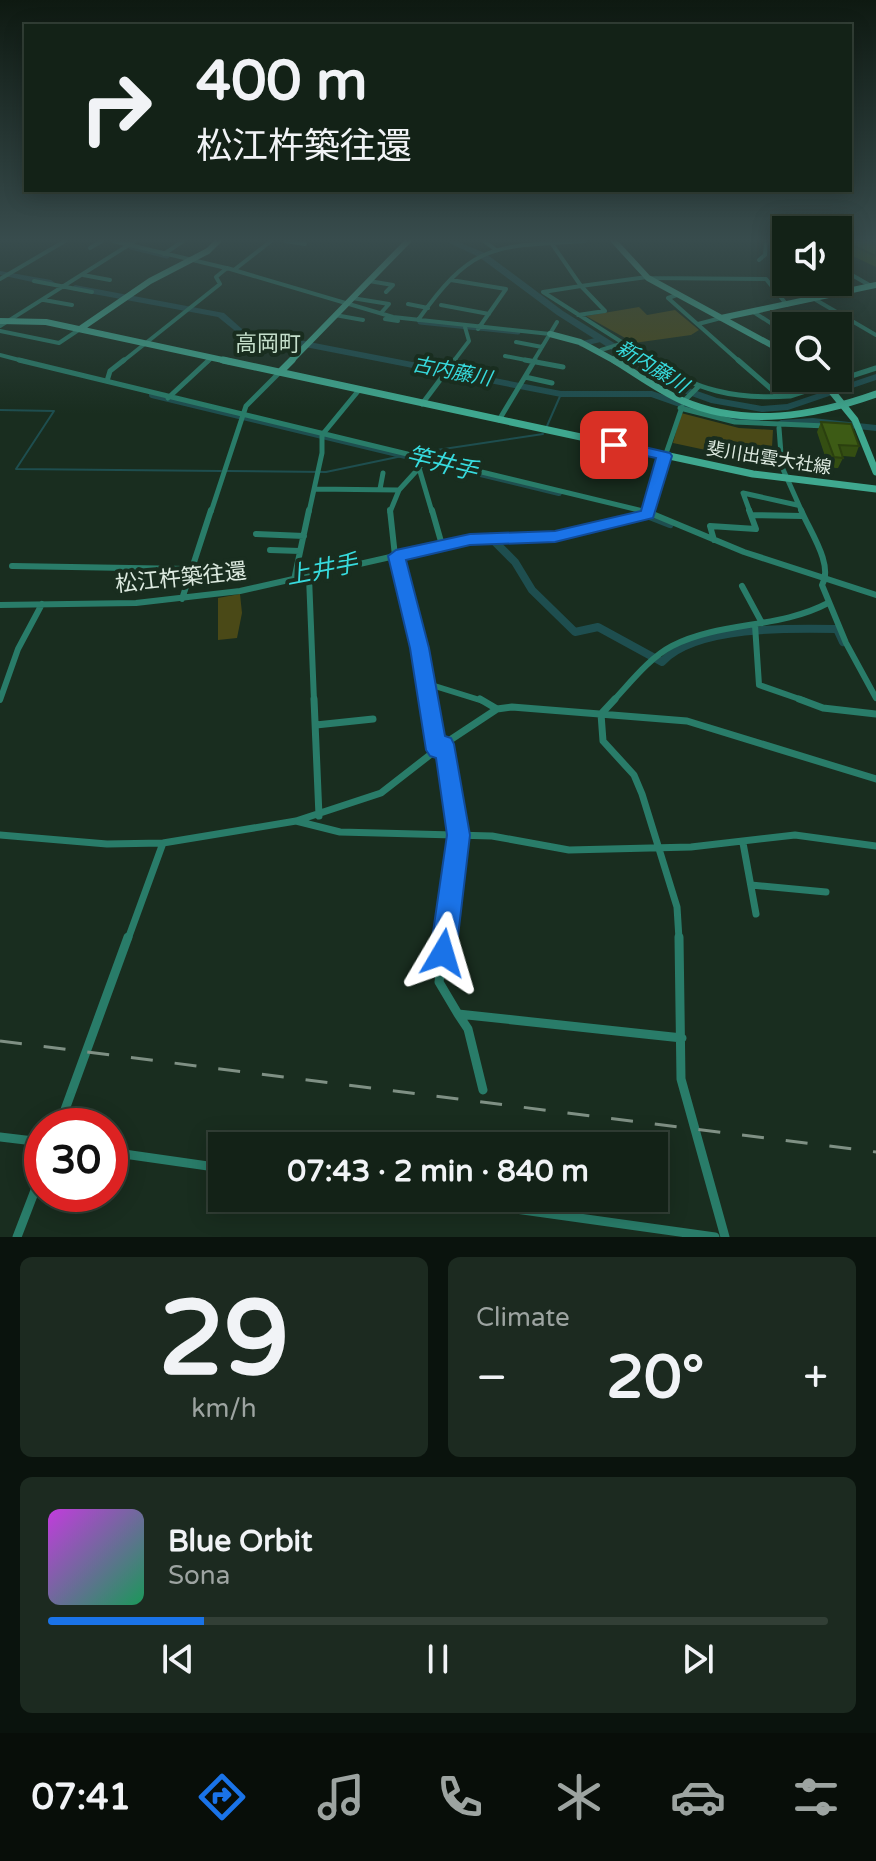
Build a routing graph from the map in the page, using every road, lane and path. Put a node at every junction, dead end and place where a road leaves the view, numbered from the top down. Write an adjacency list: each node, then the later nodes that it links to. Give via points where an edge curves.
1 (42, 299): 16 (street); 28 (street)
2 (124, 299): 36 (main road)
3 (201, 299): 43 (street)
4 (345, 299): 13 (street)
5 (436, 299): 19 (street)
6 (499, 299): 22 (street)
7 (553, 299): 24 (street)
8 (593, 299): 24 (street, via 605,311)
9 (669, 299): 32 (street)
10 (684, 299): 26 (main road)
11 (782, 299): 18 (street)
12 (821, 299): 14 (main road)
13 (350, 300): 21 (street); 21 (street, via 389,304); 23 (main road)
14 (816, 300): 18 (main road); 40 (street)
15 (408, 304): 19 (street)
16 (72, 305)
17 (441, 305): 22 (street)
18 (787, 305): 20 (main road)
19 (428, 308): 30 (street)
20 (752, 311): 26 (main road); 33 (street)
21 (381, 313): 25 (street)
22 (489, 314): 37 (street)
23 (335, 315): 29 (street); 54 (main road)
24 (578, 315): 44 (street)
25 (404, 318): 27 (street); 30 (street)
26 (721, 318): 32 (street); 45 (main road)
27 (385, 319)
28 (10, 320): 34 (main road, 斐川出雲大社線); 36 (main road, 斐川出雲大社線)
29 (363, 320)
30 (418, 320): 35 (street)
31 (557, 322): 39 (street)
32 (698, 324): 64 (street, via 777,394)
33 (772, 324)
34 (0, 326): 36 (street, via 59,343)
35 (465, 327): 37 (street); 67 (street, via 469,341)
36 (80, 329): 43 (main road, 斐川出雲大社線)
37 (478, 329): 38 (street)
38 (500, 330): 39 (street); 41 (street)
39 (550, 334): 46 (street); 47 (main road)
40 (876, 335)
41 (493, 339)
42 (516, 342): 46 (street)
43 (144, 343): 50 (main road, 斐川出雲大社線); 57 (street, via 110,371)
44 (623, 343): 47 (street); 59 (street)
45 (772, 345)
46 (542, 347): 51 (street)
47 (603, 350): 68 (main road)
48 (0, 355): 57 (street)
49 (505, 356): 51 (street)
50 (212, 357): 54 (main road, 斐川出雲大社線); 65 (street)
51 (533, 361): 52 (street); 56 (street)
52 (563, 367)
53 (876, 368): 55 (street)
54 (280, 372): 60 (main road, 斐川出雲大社線); 69 (street, via 246,406)
55 (853, 375)
56 (525, 377): 58 (street); 70 (street)
57 (107, 381): 65 (street)
58 (552, 383)
59 (698, 387): 64 (street, via 746,398); 68 (street)
60 (359, 390): 67 (main road, 斐川出雲大社線); 75 (street)
61 (799, 392): 64 (street)
62 (834, 392): 66 (main road)
63 (876, 394): 66 (main road)
64 (790, 396)
65 (168, 398): 69 (street)
66 (844, 403): 68 (main road, via 795,416 762,417); 74 (main road)
67 (422, 404): 70 (main road, 斐川出雲大社線)
68 (684, 404): 72 (street, via 717,420); 77 (street)
69 (243, 416): 75 (street); 99 (street)
70 (499, 420): 77 (main road, 斐川出雲大社線)
71 (832, 426): 72 (street)
72 (779, 428): 82 (street)
73 (846, 428): 74 (street)
74 (859, 430): 80 (main road)
75 (322, 435): 78 (street); 83 (street)
76 (431, 452): 78 (street)
77 (665, 456): 82 (main road, 斐川出雲大社線); 88 (street)
78 (424, 460): 79 (street); 88 (street)
79 (419, 468): 86 (street); 94 (street)
80 (876, 472)
81 (383, 473): 84 (street)
82 (786, 479): 85 (main road, 斐川出雲大社線); 87 (street)
83 (314, 489): 84 (street); 92 (street)
84 (380, 489): 86 (street)
85 (876, 489)
86 (398, 490): 97 (street, via 386,513)
87 (797, 505): 89 (street, via 743,493); 90 (street)
88 (647, 514): 93 (street); 94 (street, 松江杵築往還, via 555,537 470,539)
89 (751, 515): 90 (street); 93 (street, via 756,529 710,526)
90 (802, 516): 101 (street)
91 (256, 534): 92 (street)
92 (304, 536): 96 (street)
93 (714, 540): 101 (street)
94 (442, 545): 97 (street, 松江杵築往還)
95 (270, 550): 96 (street)
96 (300, 551): 102 (street)
97 (396, 556): 100 (street, 松江杵築往還); 112 (street)
98 (12, 566): 99 (street)
99 (189, 569): 105 (street)
100 (309, 577): 102 (street, 松江杵築往還); 119 (street)
101 (826, 578): 104 (street); 106 (street, via 822,585)
102 (294, 580): 105 (street, 松江杵築往還)
103 (742, 586): 109 (street)
104 (876, 595)
105 (182, 599): 107 (street, 松江杵築往還)
106 (828, 603): 109 (street, via 810,615); 110 (street)
107 (42, 604): 108 (street, 松江杵築往還); 114 (street)
108 (0, 605)
109 (758, 624): 116 (street, via 670,646); 117 (street, via 759,685 823,708)
110 (864, 678): 111 (street); 113 (street)
111 (876, 678)
112 (425, 683): 115 (street, via 474,696); 120 (street)
113 (876, 698)
114 (0, 700)
115 (497, 709): 116 (street); 120 (street)
116 (601, 714): 121 (street, via 706,726); 129 (street, via 603,741 634,775)
117 (876, 714)
118 (373, 719): 119 (street)
119 (316, 725): 122 (street)
120 (440, 747): 122 (street, via 381,793); 125 (street)
121 (876, 779)
122 (319, 816): 123 (street)
123 (296, 821): 125 (street, via 340,832); 126 (street)
124 (0, 835): 126 (street)
125 (459, 835): 129 (street, via 569,850); 133 (street, via 439,982)
126 (163, 843): 136 (street)
127 (743, 843): 128 (street, via 795,835); 129 (street); 130 (street)
128 (876, 846)
129 (657, 848): 134 (street, via 677,907)
130 (751, 885): 131 (street); 132 (street)
131 (826, 892)
132 (756, 914)
133 (458, 1014): 134 (street); 135 (street, via 468,1029)
134 (682, 1038): 145 (street, via 681,1079)
135 (483, 1090)
136 (66, 1108)
137 (0, 1137): 138 (street)
138 (24, 1140)
139 (128, 1155): 140 (street)
140 (208, 1166)
141 (27, 1212): 143 (street)
142 (537, 1212): 144 (street)
143 (17, 1237)
144 (715, 1237)
145 (725, 1237)

